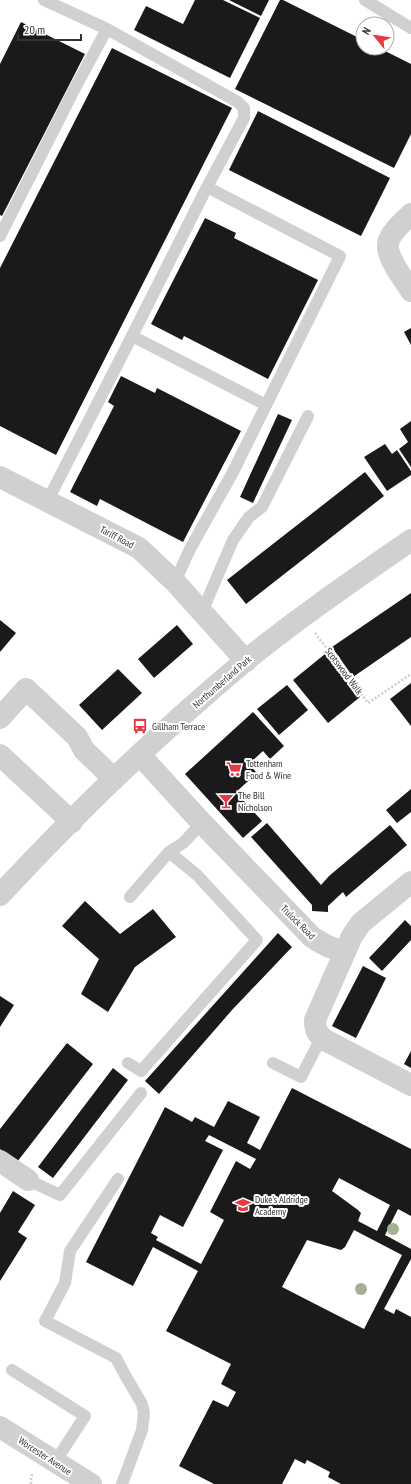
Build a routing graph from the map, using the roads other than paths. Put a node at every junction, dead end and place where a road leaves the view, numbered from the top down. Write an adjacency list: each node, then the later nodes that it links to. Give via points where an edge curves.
1 (44, 0): 4 (lane)
2 (366, 0): 3 (lane)
3 (411, 28)
4 (107, 29): 5 (lane, via 238,102 244,108 244,118); 7 (lane)
5 (207, 187): 9 (lane); 10 (lane, via 340,256)
6 (411, 214): 8 (street, via 394,232 387,248)
7 (0, 236)
8 (411, 290)
9 (132, 336): 10 (lane); 13 (lane)
10 (266, 405): 15 (lane)
11 (308, 416): 16 (lane, via 262,507 249,517 233,540)
12 (0, 477): 13 (street, Tariff Road)
13 (48, 500): 15 (street, Tariff Road, via 139,548)
14 (411, 540): 17 (street, Northumberland Park, via 302,616)
15 (175, 582): 16 (street, Tariff Road)
16 (202, 612): 17 (street, Tariff Road)
17 (246, 661): 20 (street, Northumberland Park)
18 (0, 718): 21 (street, via 26,689 77,737 84,750)
19 (0, 755): 22 (street)
20 (140, 755): 21 (street, Northumberland Park); 23 (street, Trulock Road)
21 (114, 779): 22 (street, Northumberland Park)
22 (72, 822): 26 (street, Northumberland Park)
23 (202, 823): 24 (lane, via 184,843); 28 (street, Trulock Road, via 312,937 326,946)
24 (169, 852): 27 (lane); 30 (lane, via 197,875 257,940 141,1070)
25 (411, 882): 28 (street, via 361,923 352,936)
26 (0, 895)
27 (130, 897)
28 (346, 952): 29 (street, via 315,1020 315,1029)
29 (321, 1038): 31 (lane, via 301,1077); 32 (street)
30 (128, 1063)
31 (273, 1063)
32 (411, 1085)
33 (141, 1093): 36 (lane, via 60,1195)
34 (0, 1160): 36 (street)
35 (118, 1179): 41 (lane, via 70,1251 65,1283 45,1321 116,1358 142,1404 142,1430)
36 (28, 1180)
37 (12, 1370): 39 (lane, via 85,1416)
38 (0, 1427): 39 (street, Worcester Avenue)
39 (55, 1462): 40 (street, Worcester Avenue)
40 (91, 1484)
41 (122, 1484)

